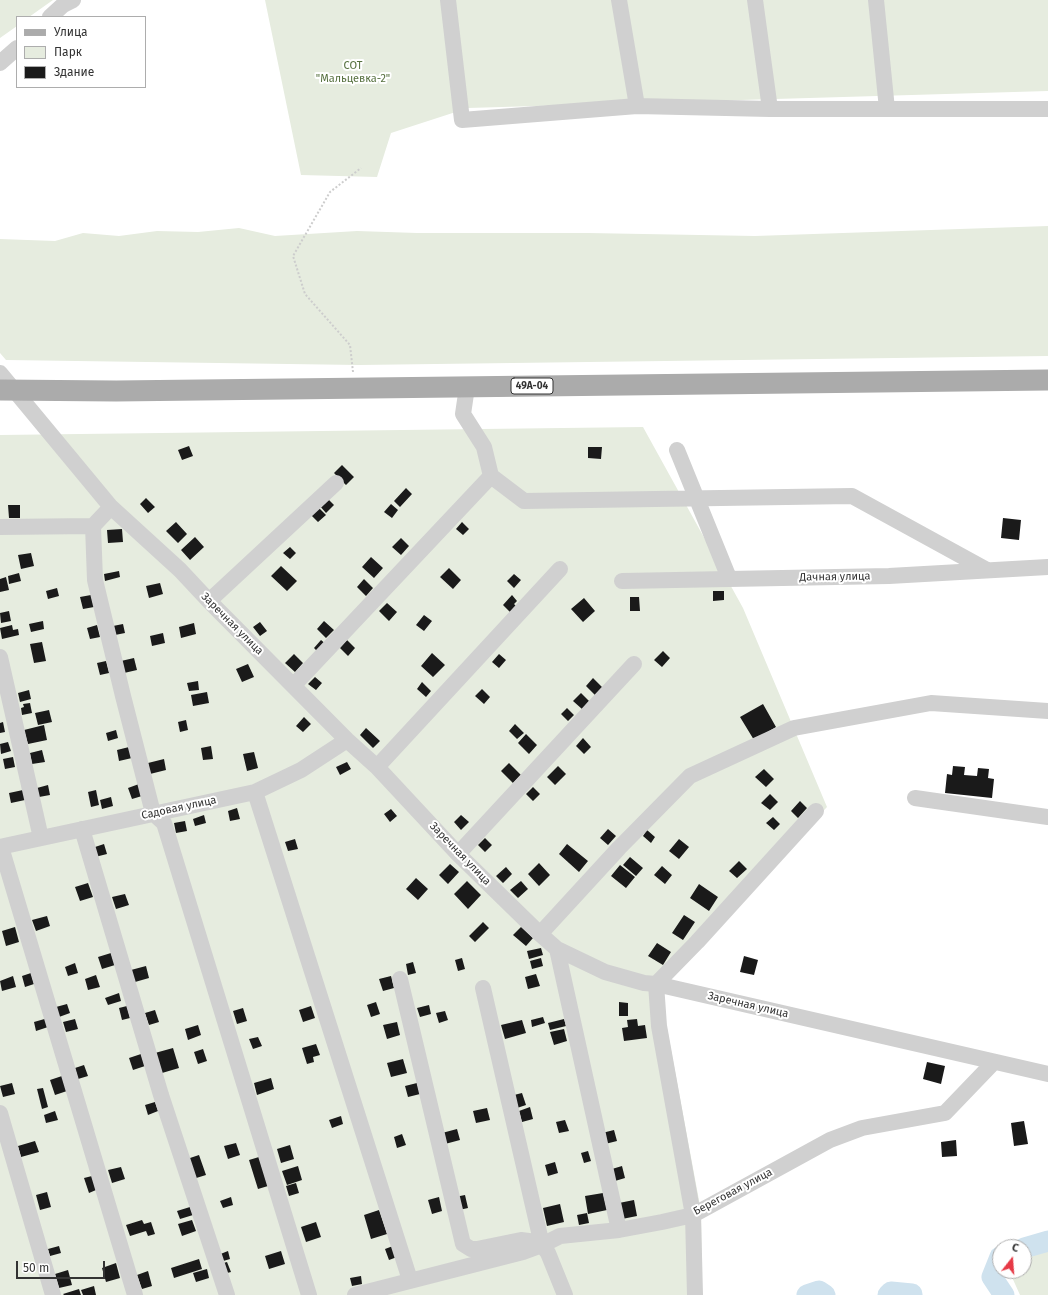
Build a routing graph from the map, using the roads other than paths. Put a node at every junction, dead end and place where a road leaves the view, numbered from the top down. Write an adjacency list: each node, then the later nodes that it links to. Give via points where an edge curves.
1 (448, 0): 9 (street, via 462,120)
2 (619, 0): 9 (street)
3 (755, 0): 10 (street)
4 (876, 0): 11 (street)
5 (65, 2): 6 (street)
6 (51, 16)
7 (16, 49): 8 (street)
8 (0, 63)
9 (637, 106): 10 (street)
10 (770, 109): 11 (street)
11 (887, 109): 12 (street)
12 (1048, 109)
13 (0, 373): 16 (street, Заречная улица)
14 (1048, 380): 15 (main road, 49А-04)
15 (467, 387): 16 (main road, 49А-04); 18 (street, via 463,414 484,447)
16 (8, 390): 21 (street, Заречная улица)
17 (677, 450): 20 (street)
18 (491, 476): 20 (street, via 524,501); 32 (street)
19 (336, 483): 29 (street)
20 (697, 498): 26 (street, via 852,496); 27 (street)
21 (112, 507): 22 (street); 29 (street, Заречная улица, via 180,570)
22 (93, 526): 23 (street); 39 (street, via 95,580)
23 (0, 527)
24 (1048, 567): 26 (street, Дачная улица)
25 (560, 569): 35 (street)
26 (986, 570): 27 (street, Дачная улица, via 890,576)
27 (729, 578): 28 (street, Дачная улица)
28 (622, 581)
29 (209, 601): 32 (street, Заречная улица)
30 (0, 657): 42 (street)
31 (634, 664): 44 (street)
32 (294, 685): 34 (street, Заречная улица)
33 (1048, 711): 45 (street, via 931,703 794,728 690,776)
34 (347, 740): 35 (street, Заречная улица); 36 (street, Садовая улица, via 301,770)
35 (377, 767): 44 (street, Заречная улица)
36 (255, 792): 39 (street, Садовая улица); 56 (street)
37 (915, 798): 40 (street)
38 (816, 811): 48 (street)
39 (153, 813): 41 (street, Садовая улица); 60 (street, via 164,823)
40 (1048, 817)
41 (82, 829): 42 (street, Садовая улица); 59 (street, via 161,1095)
42 (41, 838): 43 (street, Садовая улица)
43 (1, 847): 58 (street)
44 (458, 854): 45 (street, Заречная улица)
45 (540, 934): 46 (street, Заречная улица)
46 (557, 949): 48 (street, Заречная улица, via 606,972); 54 (street)
47 (400, 978): 55 (street, via 464,1244 472,1249 521,1240)
48 (656, 984): 50 (street, Заречная улица); 53 (street, via 659,1026)
49 (483, 988): 55 (street)
50 (994, 1062): 51 (street, Заречная улица); 53 (street, Береговая улица, via 945,1113 862,1128 830,1140)
51 (1048, 1074)
52 (0, 1112): 57 (street)
53 (693, 1214): 54 (street, Береговая улица); 63 (street)
54 (619, 1230): 55 (street, Береговая улица, via 560,1236)
55 (542, 1245): 56 (street, Береговая улица); 62 (street, via 548,1253)
56 (410, 1280): 61 (street, Береговая улица)
57 (53, 1295)
58 (135, 1295)
59 (226, 1295)
60 (309, 1295)
61 (355, 1295)
62 (565, 1295)
63 (694, 1295)

